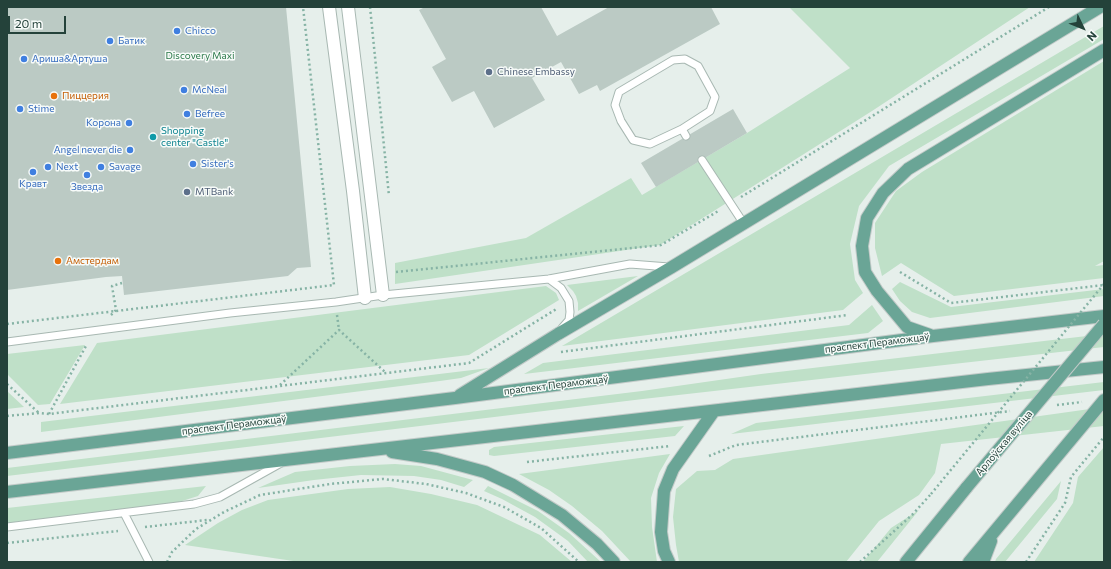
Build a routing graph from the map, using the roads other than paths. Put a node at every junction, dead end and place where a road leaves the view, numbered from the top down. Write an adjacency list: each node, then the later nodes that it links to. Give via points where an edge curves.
1 (329, 7): 12 (street)
2 (348, 7): 11 (street)
3 (1100, 7): 8 (main road)
4 (1104, 50): 16 (main road, via 908,168 883,193 867,218 862,246 865,272 907,327)
5 (682, 129): 5 (lane, via 710,111 715,96 698,66 685,59 673,60 619,92 615,104 621,121 634,140 650,144); 6 (lane)
6 (686, 136)
7 (702, 160): 8 (lane)
8 (744, 224): 9 (main road)
9 (672, 267): 10 (lane, via 630,264); 15 (main road)
10 (550, 279): 11 (lane); 15 (lane, via 561,288 569,302 569,320)
11 (383, 295): 12 (lane)
12 (365, 298): 17 (lane)
13 (1104, 316): 16 (main road, праспект Пераможцаў)
14 (1104, 324): 32 (main road, Арлоўская вуліца, bridge)
15 (558, 334): 19 (main road)
16 (933, 336): 19 (main road, праспект Пераможцаў)
17 (7, 342)
18 (1104, 367): 21 (main road)
19 (455, 398): 23 (main road, праспект Пераможцаў)
20 (1104, 400): 28 (main road)
21 (714, 411): 22 (main road); 31 (main road, via 673,468 664,492 661,532)
22 (375, 450): 24 (main road); 30 (main road, via 437,459 485,472 513,485 562,515)
23 (7, 453)
24 (286, 460): 25 (main road); 26 (lane, via 220,497 194,504)
25 (7, 492)
26 (124, 513): 27 (lane); 29 (lane)
27 (7, 527)
28 (993, 533): 33 (main road); 34 (main road)
29 (149, 562)
30 (614, 562)
31 (668, 562)
32 (906, 562)
33 (969, 562)
34 (983, 562)

